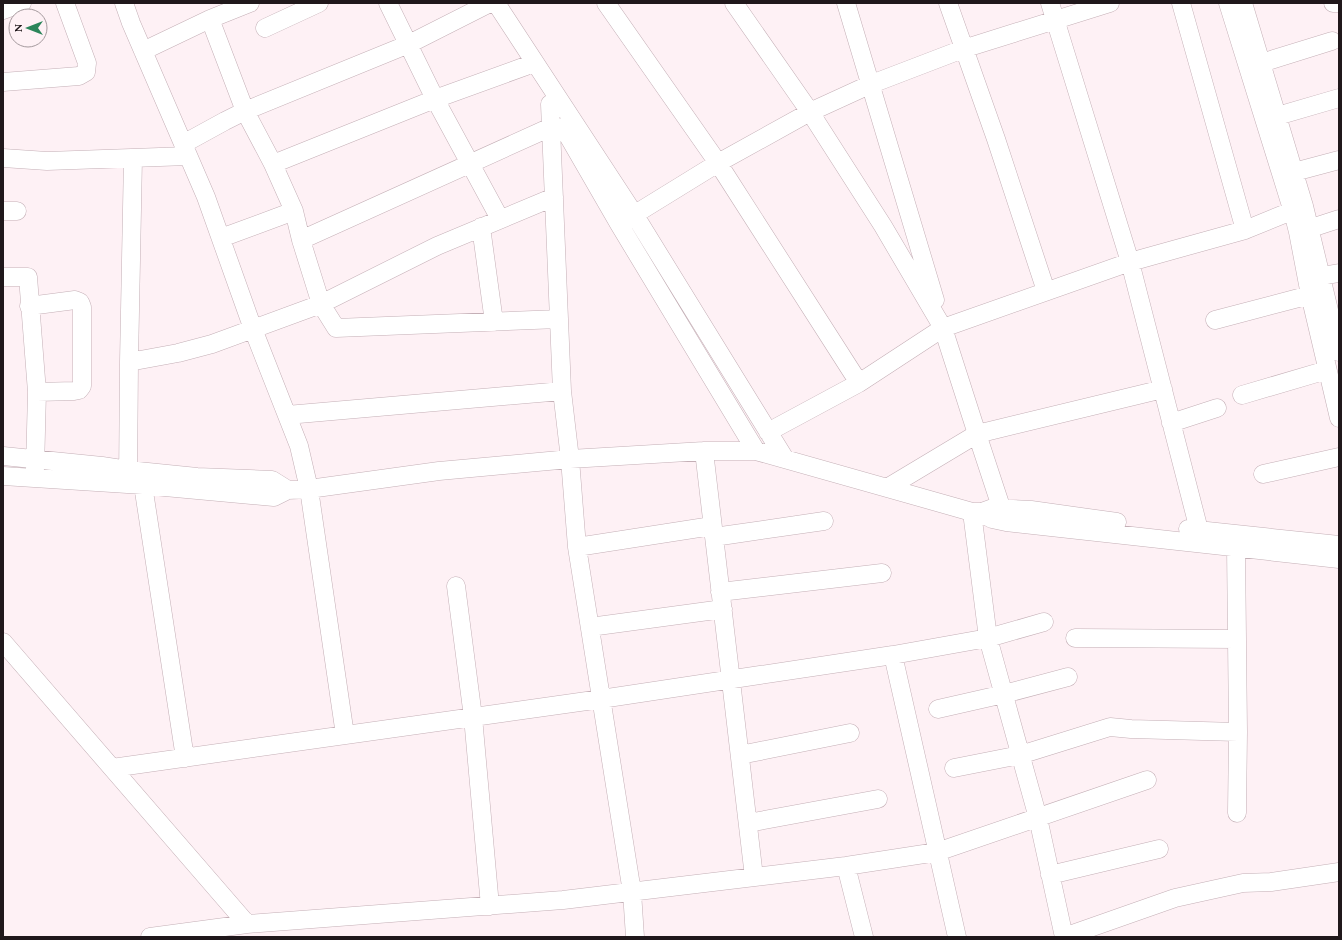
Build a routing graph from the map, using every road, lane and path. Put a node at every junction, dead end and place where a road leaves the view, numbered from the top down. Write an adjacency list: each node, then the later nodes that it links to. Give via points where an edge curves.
1 (22, 3): 18 (street)
2 (65, 3): 28 (street, via 87,63 86,72 78,76)
3 (124, 3): 25 (street)
4 (250, 3): 20 (street)
5 (319, 3): 21 (street)
6 (388, 3): 23 (street)
7 (606, 3): 41 (street)
8 (734, 3): 34 (street)
9 (846, 3): 29 (street)
10 (948, 3): 24 (street)
11 (1110, 3): 19 (street)
12 (1181, 3): 52 (street)
13 (1228, 3): 35 (street)
14 (1243, 3): 26 (street)
15 (1333, 3): 16 (street)
16 (1339, 3)
17 (489, 4): 23 (street); 27 (street); 49 (street)
18 (3, 10)
19 (1053, 11): 24 (street); 56 (street)
20 (210, 20): 25 (street); 33 (street)
21 (265, 28)
22 (1332, 41): 26 (street)
23 (409, 44): 31 (street); 33 (street)
24 (963, 49): 29 (street); 60 (street, via 996,139)
25 (143, 51): 37 (street)
26 (1261, 63): 35 (street)
27 (526, 66): 31 (street); 32 (street)
28 (3, 82)
29 (869, 86): 34 (street); 66 (street)
30 (1339, 98): 35 (street)
31 (435, 99): 42 (street); 43 (street)
32 (550, 104): 36 (street); 49 (street)
33 (245, 112): 37 (street, via 225,121); 42 (street)
34 (810, 112): 41 (street); 66 (street, via 883,226)
35 (1271, 118): 44 (street); 46 (street)
36 (551, 127): 43 (street); 45 (street)
37 (185, 150): 39 (street); 54 (street)
38 (3, 158): 39 (street, via 47,161)
39 (133, 158): 70 (street)
40 (1339, 160): 44 (street)
41 (718, 163): 49 (street); 72 (street)
42 (273, 164): 47 (street)
43 (470, 164): 48 (street); 55 (street)
44 (1294, 172): 46 (street)
45 (554, 197): 48 (street); 63 (street)
46 (1298, 209): 52 (street); 53 (street)
47 (294, 211): 54 (street); 55 (street)
48 (500, 219): 51 (street)
49 (627, 219): 81 (street); 83 (street)
50 (1339, 219): 53 (street)
51 (481, 227): 61 (street); 65 (street)
52 (1245, 230): 56 (street)
53 (1304, 230): 59 (street)
54 (221, 238): 67 (street)
55 (301, 240): 61 (street)
56 (1130, 262): 60 (street); 73 (street)
57 (1339, 273): 59 (street)
58 (3, 277): 62 (street, via 28,277)
59 (1312, 283): 64 (street); 68 (street); 71 (street)
60 (1046, 291): 66 (street)
61 (321, 304): 65 (street, via 336,328); 67 (street)
62 (29, 306): 75 (street); 75 (street, via 75,300 80,302 82,307 82,386 74,391)
63 (559, 319): 65 (street); 74 (street)
64 (1215, 320)
65 (494, 322)
66 (943, 328): 72 (street); 82 (street)
67 (253, 329): 70 (street, via 212,344); 78 (street)
68 (1336, 330): 69 (street)
69 (1339, 352)
70 (129, 362): 93 (street)
71 (1327, 370): 76 (street); 79 (street)
72 (859, 383): 81 (street)
73 (1163, 389): 80 (street); 82 (street)
74 (562, 390): 78 (street); 88 (street)
75 (37, 392): 87 (street)
76 (1242, 394)
77 (1217, 408): 80 (street)
78 (287, 415): 95 (street, via 299,446)
79 (1339, 418)
80 (1171, 422): 99 (street)
81 (768, 432): 89 (street)
82 (977, 434): 94 (street); 97 (street)
83 (756, 450): 84 (street); 89 (street)
84 (704, 451): 88 (street); 100 (street)
85 (3, 456): 87 (street)
86 (1339, 457): 90 (street)
87 (35, 459): 92 (street); 93 (street)
88 (570, 459): 95 (street, via 438,471); 102 (street)
89 (785, 459): 94 (street)
90 (1263, 474)
91 (3, 476): 92 (street)
92 (34, 478): 93 (street)
93 (133, 480): 95 (street, via 274,497 288,490); 126 (street)
94 (887, 488): 96 (street)
95 (309, 489): 123 (street)
96 (976, 512): 97 (street, via 992,519); 110 (street)
97 (1004, 515): 99 (street, via 1031,510 1146,526); 103 (street)
98 (824, 521): 100 (street)
99 (1199, 530): 101 (street)
100 (713, 532): 102 (street); 107 (street)
101 (1339, 544)
102 (577, 547): 109 (street)
103 (1236, 547): 104 (street); 112 (street)
104 (1339, 559)
105 (882, 573): 107 (street)
106 (456, 586): 120 (street)
107 (721, 600): 109 (street); 116 (street)
108 (1044, 622): 110 (street)
109 (590, 627): 118 (street)
110 (988, 638): 114 (street); 117 (street)
111 (1075, 638): 112 (street)
112 (1237, 639): 121 (street)
113 (3, 642): 127 (street)
114 (893, 656): 116 (street); 135 (street)
115 (1068, 677): 117 (street)
116 (731, 680): 118 (street); 124 (street)
117 (1004, 694): 119 (street); 125 (street)
118 (601, 699): 120 (street); 140 (street)
119 (938, 709)
120 (473, 717): 123 (street); 141 (street)
121 (1238, 732): 125 (street, via 1110,727); 131 (street)
122 (850, 733): 124 (street)
123 (345, 735): 126 (street)
124 (740, 755): 133 (street)
125 (1020, 755): 128 (street); 132 (street)
126 (185, 758): 127 (street)
127 (112, 768): 142 (street)
128 (954, 768)
129 (1147, 780): 132 (street)
130 (878, 799): 133 (street)
131 (1237, 813)
132 (1038, 818): 135 (street); 138 (street)
133 (748, 823): 139 (street)
134 (1159, 849): 138 (street)
135 (937, 852): 136 (street); 146 (street)
136 (846, 866): 139 (street); 145 (street)
137 (1339, 872): 147 (street, via 1271,882 1243,883 1174,898)
138 (1050, 875): 147 (street)
139 (754, 877): 140 (street)
140 (632, 892): 141 (street); 144 (street)
141 (490, 906): 142 (street)
142 (247, 924): 143 (street)
143 (150, 937)
144 (635, 937)
145 (864, 937)
146 (957, 937)
147 (1064, 937)

